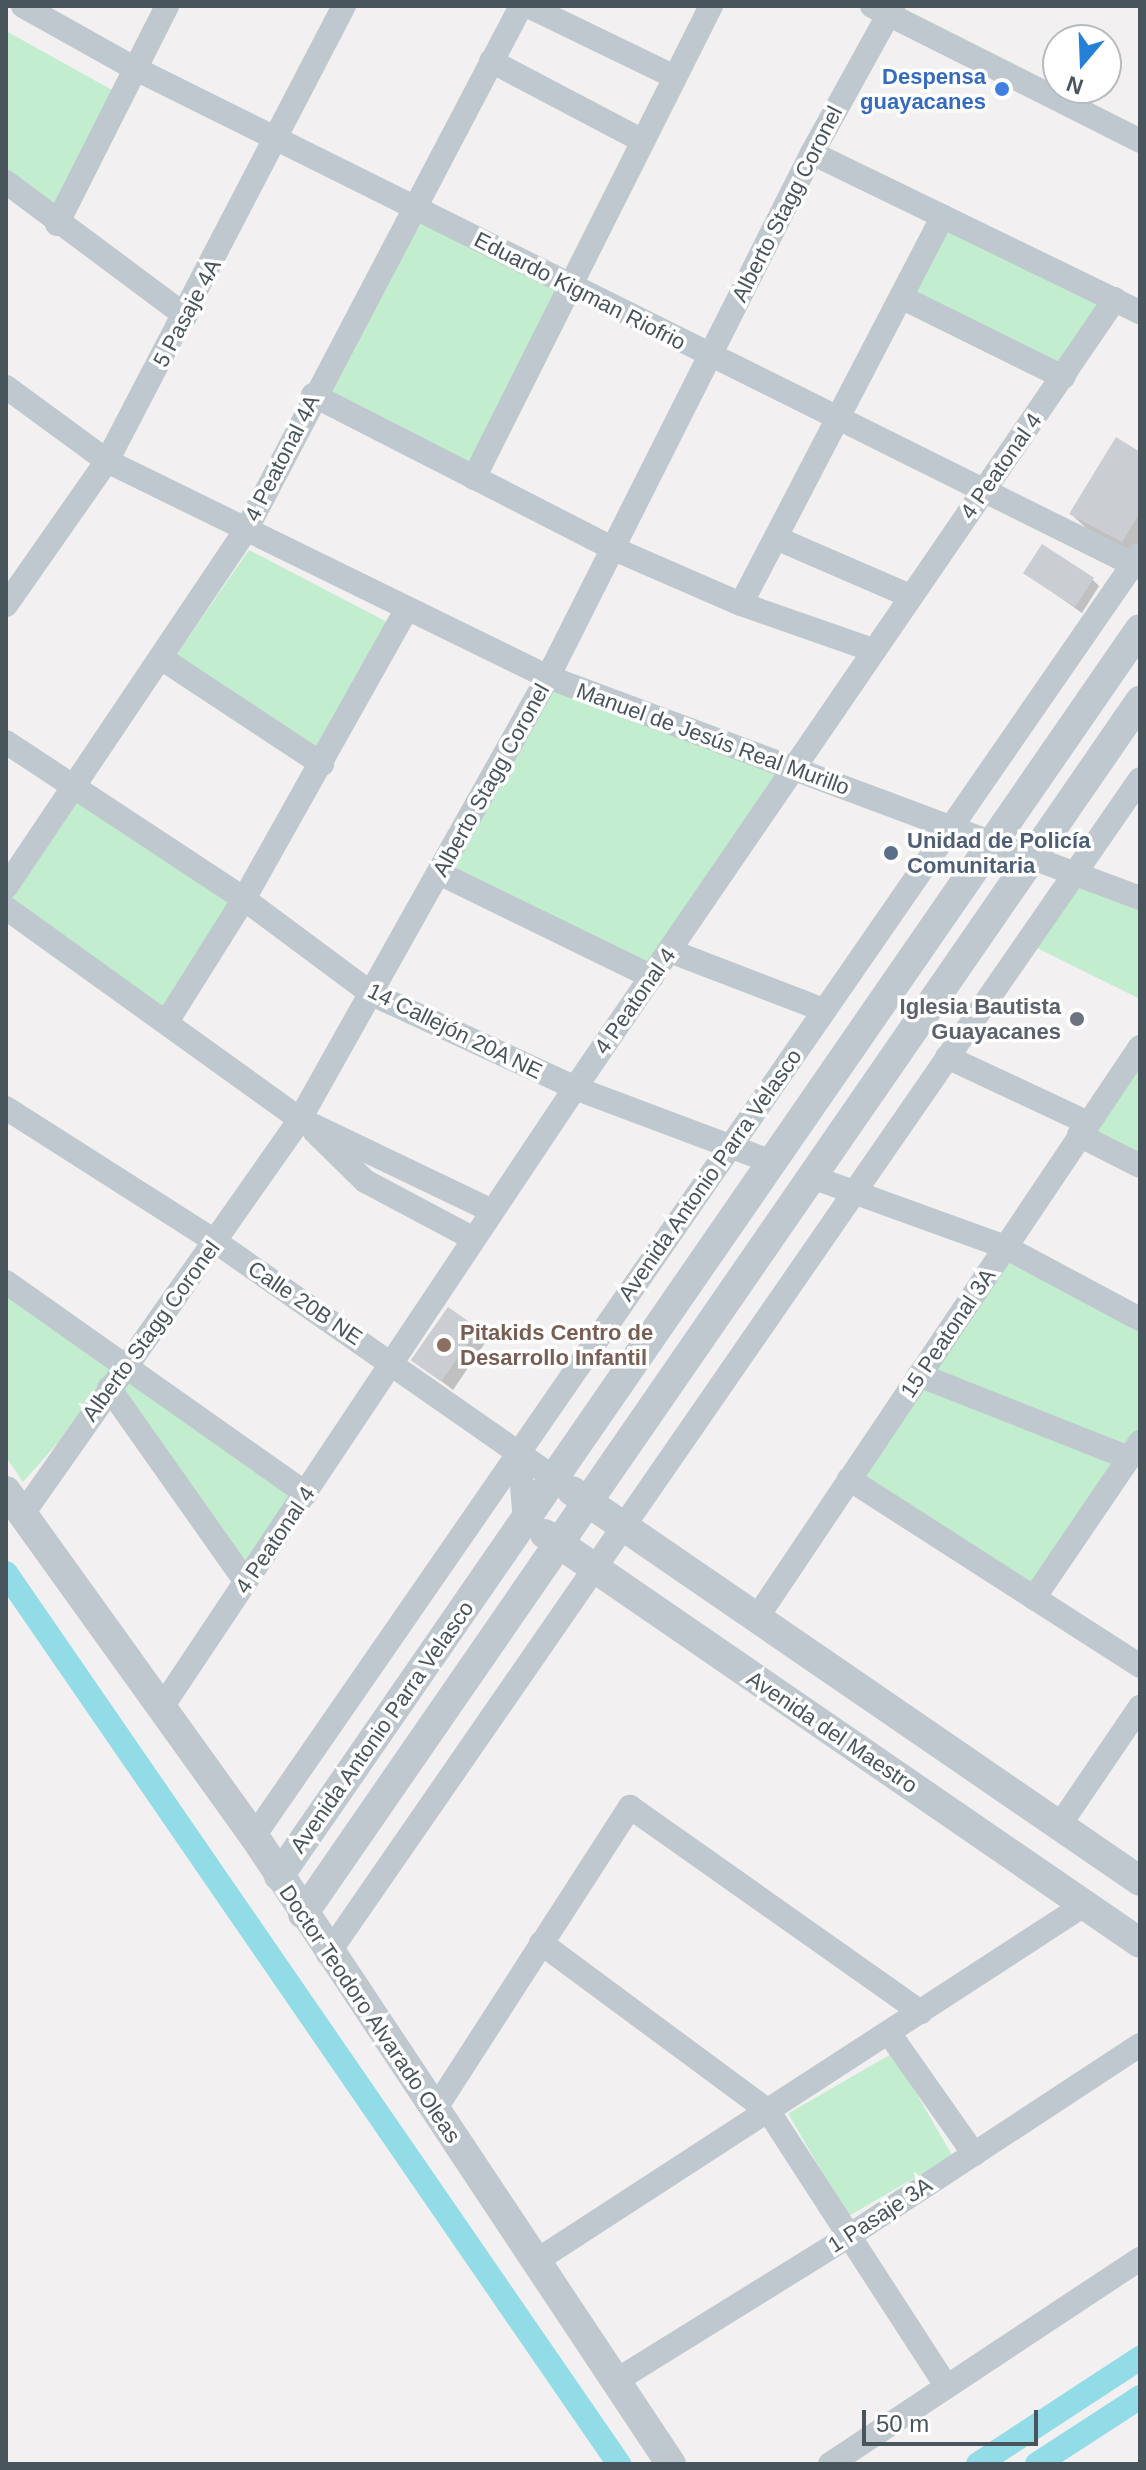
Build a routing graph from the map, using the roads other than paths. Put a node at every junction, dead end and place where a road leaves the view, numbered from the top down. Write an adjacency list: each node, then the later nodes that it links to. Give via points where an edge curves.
1 (23, 6): 9 (street, Eduardo Kigman Riofrio)
2 (167, 6): 9 (street)
3 (344, 6): 11 (street, 5 Pasaje 4A)
4 (521, 6): 8 (street, 4 Peatonal 4A)
5 (528, 6): 10 (street)
6 (711, 6): 10 (street)
7 (885, 9): 13 (street); 14 (street, Alberto Stagg Coronel)
8 (491, 61): 12 (street); 16 (street, 4 Peatonal 4A)
9 (134, 68): 11 (street, Eduardo Kigman Riofrio); 18 (street)
10 (675, 77): 12 (street)
11 (278, 140): 16 (street, Eduardo Kigman Riofrio); 23 (street, 5 Pasaje 4A)
12 (643, 141): 19 (street)
13 (1140, 141)
14 (812, 153): 17 (street); 24 (street, Alberto Stagg Coronel)
15 (6, 182): 18 (street)
16 (413, 207): 19 (street, Eduardo Kigman Riofrio); 27 (street, 4 Peatonal 4A)
17 (943, 216): 20 (street); 21 (street)
18 (57, 224): 23 (street)
19 (571, 287): 24 (street, Eduardo Kigman Riofrio); 30 (street)
20 (901, 297): 25 (street); 28 (street)
21 (1115, 299): 22 (street); 25 (street, 4 Peatonal 4)
22 (1140, 312)
23 (186, 316): 29 (street, 5 Pasaje 4A)
24 (709, 356): 28 (street, Eduardo Kigman Riofrio); 34 (street, Alberto Stagg Coronel)
25 (1063, 377): 31 (street, 4 Peatonal 4)
26 (6, 387): 29 (street, Manuel de Jesús Real Murillo)
27 (313, 395): 30 (street); 32 (street, 4 Peatonal 4A)
28 (837, 420): 31 (street, Eduardo Kigman Riofrio); 33 (street)
29 (107, 461): 32 (street, Manuel de Jesús Real Murillo); 38 (street, 5 Pasaje 4A)
30 (474, 478): 34 (street)
31 (986, 488): 35 (street, Eduardo Kigman Riofrio); 36 (street, 4 Peatonal 4)
32 (245, 532): 39 (street, Manuel de Jesús Real Murillo); 42 (street, 4 Peatonal 4A)
33 (776, 538): 36 (street); 37 (street)
34 (612, 548): 37 (street); 43 (street, Alberto Stagg Coronel)
35 (1137, 562): 50 (street, Avenida Antonio Parra Velasco)
36 (910, 596): 41 (street, 4 Peatonal 4)
37 (741, 604): 41 (street)
38 (6, 605)
39 (406, 610): 43 (street, Manuel de Jesús Real Murillo); 46 (street)
40 (1140, 629): 51 (street, Avenida Antonio Parra Velasco)
41 (872, 650): 47 (street, 4 Peatonal 4)
42 (161, 658): 46 (street); 49 (street, 4 Peatonal 4A)
43 (548, 677): 47 (street, Manuel de Jesús Real Murillo); 54 (street, Alberto Stagg Coronel)
44 (1140, 701): 52 (street, Avenida Antonio Parra Velasco)
45 (6, 742): 49 (street, 14 Callejón 20A NE)
46 (322, 764): 57 (street)
47 (794, 767): 50 (street, Manuel de Jesús Real Murillo); 59 (street, 4 Peatonal 4)
48 (1140, 779): 53 (street)
49 (73, 788): 55 (street, 4 Peatonal 4A); 57 (street, 14 Callejón 20A NE)
50 (949, 830): 51 (street, Manuel de Jesús Real Murillo); 62 (street, Avenida Antonio Parra Velasco)
51 (991, 845): 52 (street, Manuel de Jesús Real Murillo); 71 (street, Avenida Antonio Parra Velasco)
52 (1032, 858): 53 (street, Manuel de Jesús Real Murillo); 73 (street, Avenida Antonio Parra Velasco)
53 (1076, 871): 56 (street, Manuel de Jesús Real Murillo); 65 (street)
54 (439, 873): 60 (street); 61 (street, Alberto Stagg Coronel)
55 (6, 887)
56 (1140, 898)
57 (244, 899): 61 (street, 14 Callejón 20A NE); 63 (street)
58 (6, 908): 63 (street)
59 (670, 951): 60 (street, 4 Peatonal 4); 62 (street)
60 (652, 977): 66 (street, 4 Peatonal 4)
61 (372, 994): 66 (street, 14 Callejón 20A NE); 68 (street, Alberto Stagg Coronel)
62 (824, 1010): 70 (street, Avenida Antonio Parra Velasco)
63 (168, 1020): 68 (street)
64 (1140, 1047): 69 (street, 15 Peatonal 3A)
65 (947, 1057): 69 (street); 74 (street)
66 (575, 1088): 70 (street, 14 Callejón 20A NE); 75 (street, 4 Peatonal 4)
67 (6, 1108): 77 (street, Calle 20B NE)
68 (306, 1123): 75 (street); 76 (street, via 365,1181); 77 (street, Alberto Stagg Coronel)
69 (1084, 1129): 72 (street); 78 (street, 15 Peatonal 3A)
70 (730, 1146): 71 (street, 14 Callejón 20A NE); 86 (street, Avenida Antonio Parra Velasco)
71 (772, 1162): 87 (street, Avenida Antonio Parra Velasco)
72 (1140, 1166)
73 (812, 1177): 74 (street); 90 (street, Avenida Antonio Parra Velasco)
74 (854, 1193): 78 (street); 93 (street)
75 (492, 1211): 76 (street, 4 Peatonal 4)
76 (474, 1239): 81 (street, 4 Peatonal 4)
77 (216, 1242): 81 (street, Calle 20B NE); 82 (street, Alberto Stagg Coronel)
78 (1005, 1247): 80 (street); 83 (street, 15 Peatonal 3A)
79 (6, 1282): 82 (street)
80 (1140, 1319)
81 (395, 1364): 86 (street, Calle 20B NE); 89 (street, 4 Peatonal 4)
82 (126, 1366): 84 (street, Alberto Stagg Coronel); 89 (street)
83 (919, 1375): 85 (street); 88 (street, 15 Peatonal 3A)
84 (109, 1388): 91 (street, Alberto Stagg Coronel); 96 (street)
85 (1134, 1450): 97 (street)
86 (519, 1452): 87 (street, Calle 20B NE); 92 (street); 103 (street, Avenida Antonio Parra Velasco)
87 (554, 1478): 90 (street); 92 (street, Avenida Antonio Parra Velasco)
88 (849, 1479): 97 (street); 98 (street, 15 Peatonal 3A)
89 (306, 1494): 96 (street, 4 Peatonal 4)
90 (587, 1502): 93 (street); 94 (street, Avenida Antonio Parra Velasco)
91 (14, 1503): 100 (street, Doctor Teodoro Alvarado Oleas)
92 (525, 1520): 94 (street, Avenida del Maestro); 104 (street, Avenida Antonio Parra Velasco)
93 (624, 1528): 95 (street); 98 (street)
94 (559, 1544): 95 (street, Avenida del Maestro); 107 (street, Avenida Antonio Parra Velasco)
95 (595, 1568): 106 (street, Avenida del Maestro); 110 (street)
96 (246, 1582): 100 (street, 4 Peatonal 4)
97 (1034, 1598): 99 (street)
98 (756, 1619): 102 (street)
99 (1140, 1666)
100 (162, 1707): 103 (street, Doctor Teodoro Alvarado Oleas)
101 (1140, 1707): 102 (street)
102 (1059, 1826): 105 (street)
103 (254, 1836): 104 (street, Doctor Teodoro Alvarado Oleas)
104 (279, 1876): 107 (street, Doctor Teodoro Alvarado Oleas)
105 (1140, 1881)
106 (1084, 1905): 109 (street, Avenida del Maestro); 111 (street)
107 (303, 1914): 110 (street, Doctor Teodoro Alvarado Oleas)
108 (541, 1943): 111 (street, via 630,1807); 114 (street); 115 (street)
109 (1140, 1943)
110 (328, 1954): 114 (street, Doctor Teodoro Alvarado Oleas)
111 (921, 2012): 112 (street)
112 (889, 2033): 115 (street); 116 (street)
113 (1140, 2045): 116 (street, 1 Pasaje 3A)
114 (434, 2111): 119 (street, Doctor Teodoro Alvarado Oleas)
115 (769, 2112): 117 (street); 119 (street)
116 (974, 2154): 117 (street, 1 Pasaje 3A)
117 (849, 2236): 120 (street, 1 Pasaje 3A); 121 (street)
118 (1140, 2259): 121 (street)
119 (536, 2261): 120 (street, Doctor Teodoro Alvarado Oleas)
120 (617, 2380): 122 (street, Doctor Teodoro Alvarado Oleas)
121 (945, 2384): 123 (street)
122 (671, 2464)
123 (830, 2464)

